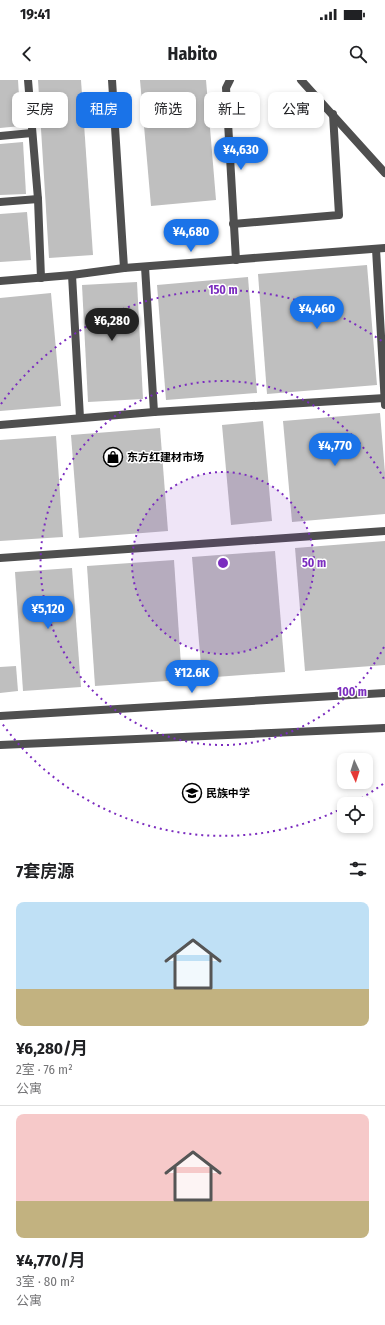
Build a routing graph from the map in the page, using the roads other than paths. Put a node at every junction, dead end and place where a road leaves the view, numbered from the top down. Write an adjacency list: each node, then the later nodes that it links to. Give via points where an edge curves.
1 (28, 80): 6 (street)
2 (112, 80): 16 (street)
3 (230, 80): 11 (street, via 226,88)
4 (301, 80): 5 (street)
5 (333, 114): 8 (street); 11 (street, via 340,215)
6 (32, 133): 7 (street); 9 (street)
7 (0, 136)
8 (385, 173)
9 (38, 199): 10 (street); 18 (street)
10 (0, 202)
11 (233, 224): 14 (street)
12 (385, 248): 13 (street)
13 (376, 249): 14 (street); 20 (street)
14 (236, 260): 15 (street)
15 (145, 267): 16 (street); 21 (street)
16 (124, 268): 17 (street)
17 (72, 275): 18 (street); 22 (street)
18 (41, 278): 19 (street)
19 (0, 281)
20 (385, 401): 21 (street)
21 (154, 412): 22 (street)
22 (80, 418): 23 (street)
23 (0, 425)
24 (385, 531): 25 (street)
25 (0, 558)
26 (385, 693): 27 (street)
27 (0, 716)
28 (385, 728): 29 (street)
29 (0, 745)

